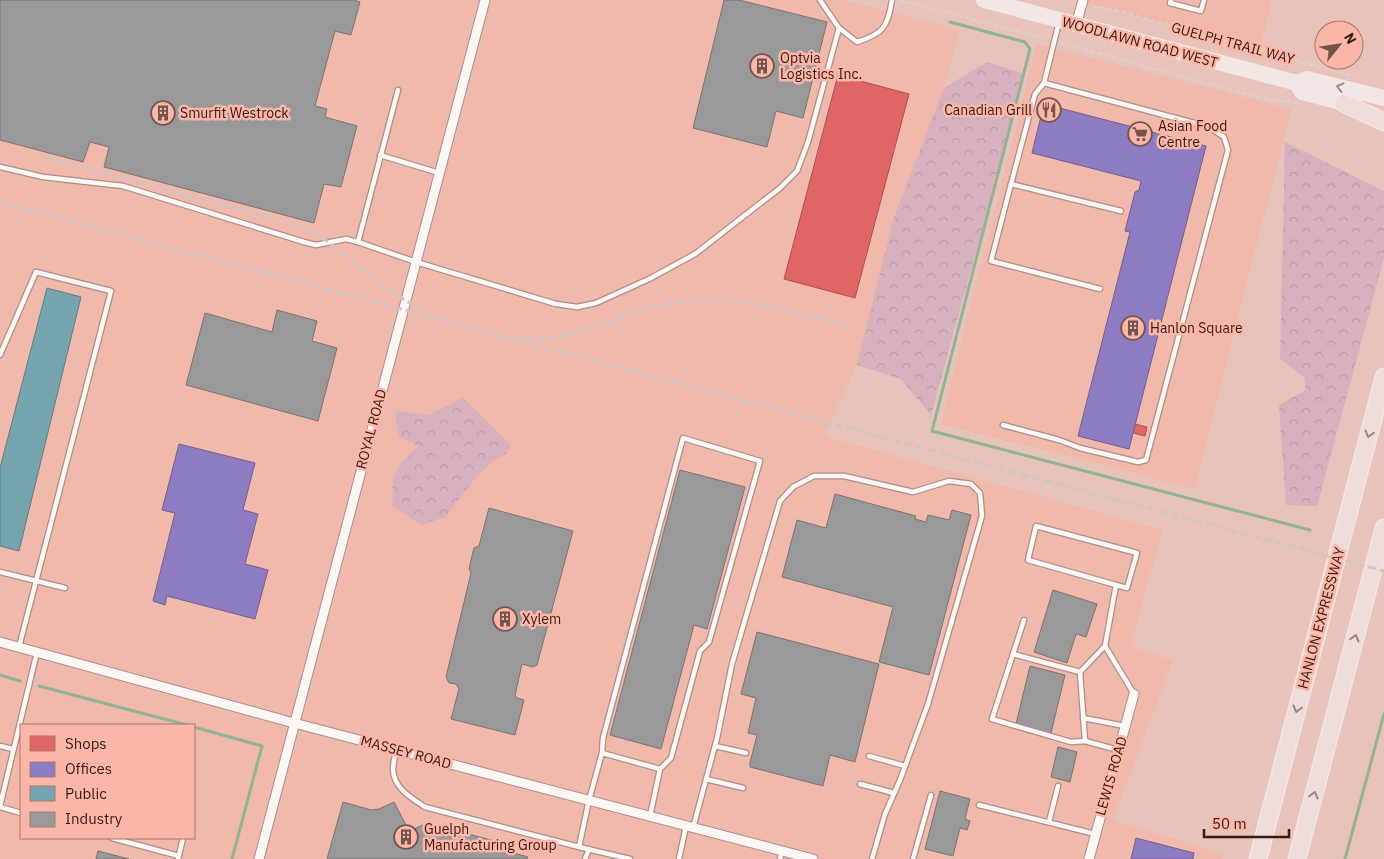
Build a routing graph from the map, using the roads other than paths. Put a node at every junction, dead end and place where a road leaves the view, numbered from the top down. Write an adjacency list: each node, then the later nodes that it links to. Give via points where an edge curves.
1 (485, 0): 20 (street, ROYAL ROAD)
2 (820, 0): 10 (lane)
3 (892, 0): 10 (lane, via 886,25 873,37 857,42)
4 (984, 0): 8 (main road, WOODLAWN ROAD WEST)
5 (1171, 0): 6 (lane, via 1170,3 1201,11)
6 (1204, 0)
7 (1083, 1): 9 (street)
8 (1060, 20): 9 (main road, WOODLAWN ROAD WEST); 11 (lane)
9 (1076, 25): 12 (main road, WOODLAWN ROAD WEST)
10 (839, 28): 24 (lane, via 798,171 695,254 649,280 596,303 577,307 556,304)
11 (1044, 83): 21 (lane, via 1035,94); 28 (lane, via 1209,127 1224,137 1228,150 1146,460 1138,462)
12 (1297, 83): 14 (main road, WOODLAWN ROAD WEST, one-way to 12, via 1307,79); 15 (main road, WOODLAWN ROAD WEST, via 1302,92)
13 (398, 90): 18 (lane)
14 (1384, 98)
15 (1344, 103): 16 (main road, WOODLAWN ROAD WEST); 17 (highway)
16 (1384, 113)
17 (1384, 122)
18 (380, 155): 20 (lane); 23 (lane)
19 (0, 167): 23 (lane, via 43,177 124,186 316,245 346,239)
20 (439, 173): 24 (street, ROYAL ROAD)
21 (1011, 184): 22 (lane); 25 (lane, via 991,261)
22 (1120, 211)
23 (358, 242): 24 (lane)
24 (416, 262): 43 (street, ROYAL ROAD)
25 (1100, 289)
26 (0, 355): 31 (lane, via 36,272 111,291)
27 (1384, 377): 84 (highway, HANLON EXPRESSWAY, one-way to 84)
28 (1003, 425)
29 (1384, 528): 85 (highway, one-way to 29)
30 (0, 572): 31 (lane)
31 (36, 582): 33 (lane); 37 (lane)
32 (1116, 585): 32 (lane, via 1028,560 1036,526 1137,553 1127,588); 36 (lane)
33 (65, 588)
34 (1024, 620): 39 (lane)
35 (0, 642): 37 (street, MASSEY ROAD)
36 (1105, 646): 40 (lane); 41 (lane)
37 (19, 647): 38 (street, MASSEY ROAD)
38 (37, 652): 43 (street, MASSEY ROAD); 48 (lane)
39 (1013, 654): 40 (lane); 45 (lane, via 992,719 1071,742)
40 (1080, 672): 42 (lane)
41 (1134, 694): 44 (street, LEWIS ROAD)
42 (1083, 718): 44 (lane); 45 (lane)
43 (294, 723): 49 (street, MASSEY ROAD); 76 (street, ROYAL ROAD)
44 (1126, 726): 50 (street, LEWIS ROAD)
45 (1085, 741): 50 (lane)
46 (0, 746): 48 (lane)
47 (715, 746): 51 (lane); 54 (lane, via 732,664 780,501 793,487 814,476 844,476 913,492 949,481 971,484 980,493 982,516 928,704); 56 (lane)
48 (13, 749): 64 (lane)
49 (396, 750): 62 (street, MASSEY ROAD); 72 (lane, via 393,770 396,783 407,795 426,806)
50 (1118, 750): 69 (street, LEWIS ROAD)
51 (746, 752)
52 (602, 753): 55 (lane); 55 (lane, via 603,738 683,438 760,461 709,642 700,651 671,758); 62 (lane)
53 (869, 756): 54 (lane)
54 (905, 766): 60 (lane)
55 (660, 769): 66 (lane)
56 (706, 779): 59 (lane); 68 (lane)
57 (860, 784): 60 (lane)
58 (1058, 786): 67 (lane)
59 (743, 788)
60 (894, 793): 81 (lane)
61 (931, 794): 82 (lane)
62 (589, 800): 66 (street, MASSEY ROAD); 72 (lane)
63 (979, 805): 67 (lane)
64 (0, 806): 65 (lane)
65 (20, 813)
66 (650, 816): 68 (street, MASSEY ROAD)
67 (1050, 822): 69 (lane)
68 (690, 827): 74 (street, MASSEY ROAD); 79 (lane)
69 (1095, 834): 83 (street, LEWIS ROAD)
70 (115, 839): 75 (lane)
71 (183, 839): 75 (lane)
72 (579, 847): 73 (lane)
73 (589, 849): 77 (lane); 78 (lane)
74 (781, 855): 80 (street, MASSEY ROAD)
75 (178, 857)
76 (259, 859)
77 (585, 859)
78 (630, 859)
79 (679, 859)
80 (813, 859)
81 (872, 859)
82 (913, 859)
83 (1088, 859)
84 (1258, 859)
85 (1297, 859)

